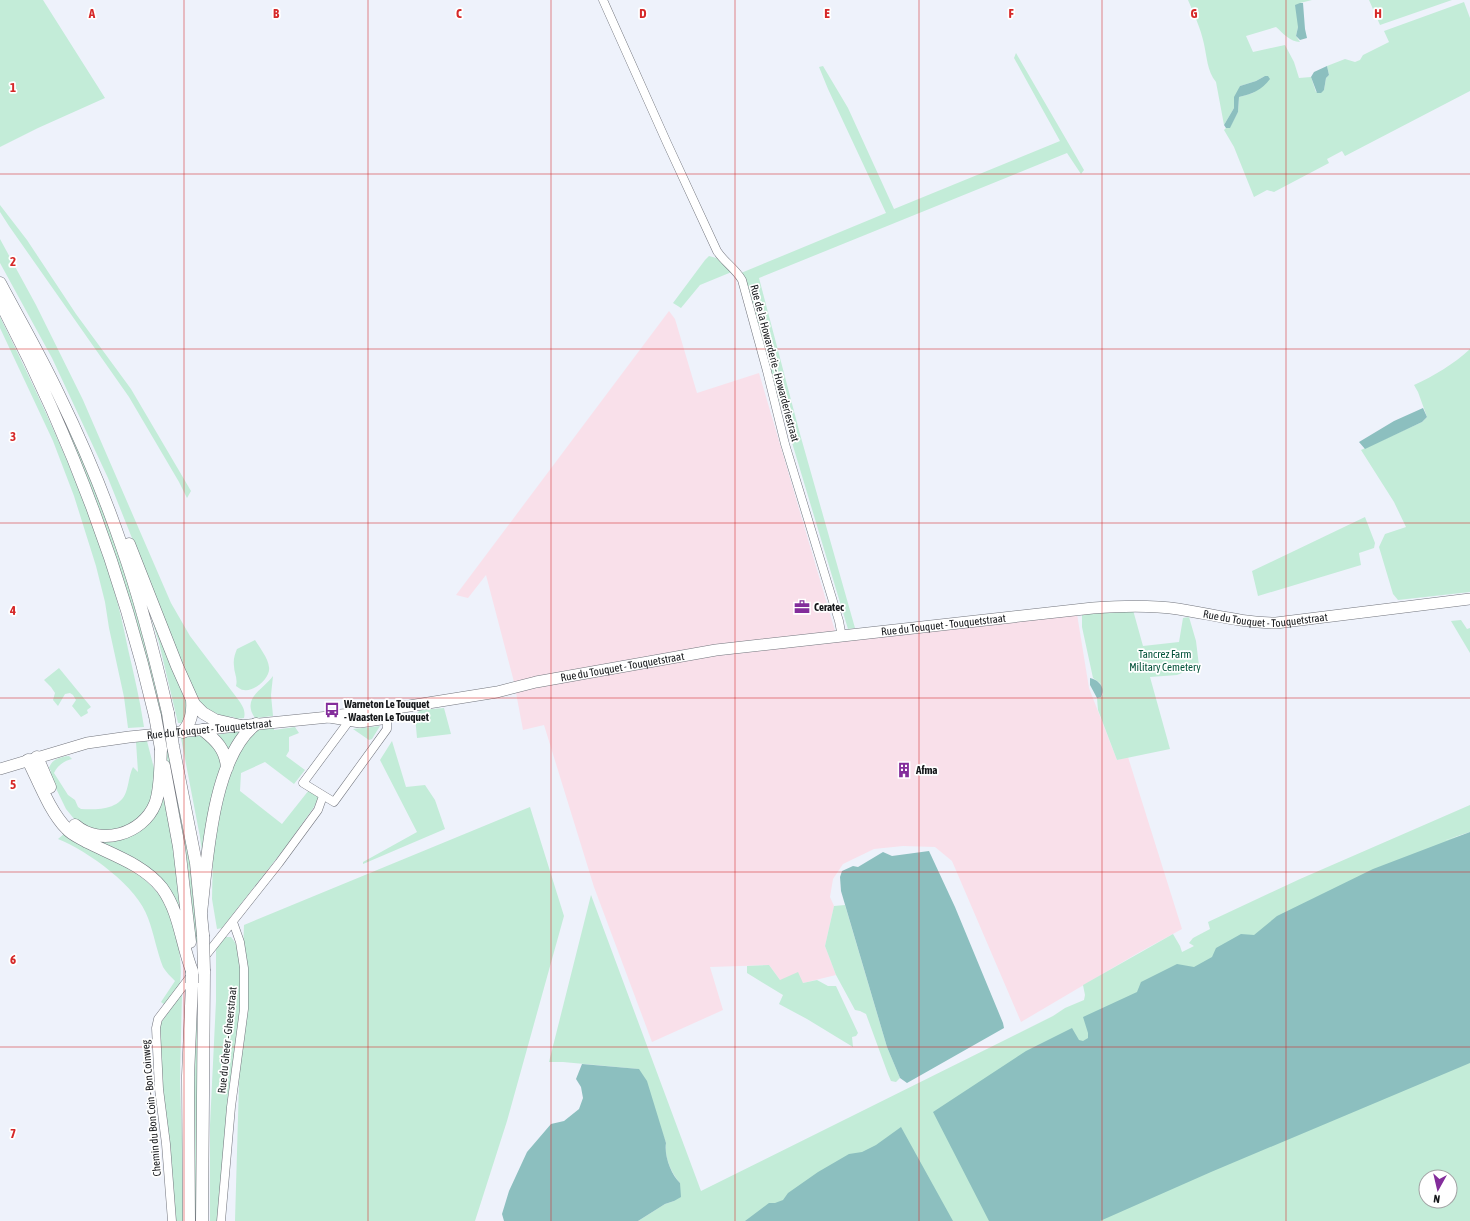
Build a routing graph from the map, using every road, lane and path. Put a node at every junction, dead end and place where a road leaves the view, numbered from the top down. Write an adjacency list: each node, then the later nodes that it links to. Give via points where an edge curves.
1 (603, 0): 6 (street, Rue de la Howarderie - Howarderiestraat, via 720,256 738,272 742,280 785,444)
2 (0, 282): 4 (highway, via 58,392)
3 (0, 302): 15 (highway, bridge, via 56,417 92,503 131,621)
4 (106, 505): 7 (highway, via 118,517); 20 (highway, bridge, via 122,546 156,661 196,863)
5 (1470, 599): 6 (main road, Rue du Touquet - Touquetstraat, via 1276,623 1172,608 1115,606)
6 (842, 637): 8 (main road, Rue du Touquet - Touquetstraat, via 691,654 536,682 497,692 420,704)
7 (192, 700): 12 (highway, via 203,713 215,720); 14 (highway, via 192,717)
8 (385, 715): 9 (main road, Rue du Touquet - Touquetstraat); 10 (main road, Rue du Touquet - Touquetstraat, via 366,722); 19 (street, via 387,729 334,802)
9 (332, 716): 10 (main road, Rue du Touquet - Touquetstraat); 11 (main road, Rue du Touquet - Touquetstraat)
10 (349, 721): 19 (street, via 303,783)
11 (256, 724): 12 (main road, Rue du Touquet - Touquetstraat); 18 (highway, via 240,741)
12 (241, 726): 13 (main road, Rue du Touquet - Touquetstraat)
13 (203, 730): 14 (main road, Rue du Touquet - Touquetstraat); 18 (highway, via 221,747 225,755)
14 (182, 732): 16 (main road, Rue du Touquet - Touquetstraat, via 87,743)
15 (161, 749): 16 (highway, via 155,804 147,818 124,833 110,836 87,833 68,820); 22 (highway, via 179,846)
16 (33, 759): 17 (main road, Rue du Touquet - Touquetstraat); 22 (highway, via 47,798 67,830 136,866 153,879 171,905)
17 (0, 769)
18 (226, 769): 20 (highway, via 209,840)
19 (323, 796): 21 (street, via 318,810)
20 (201, 913): 25 (highway, bridge, via 204,971)
21 (233, 922): 23 (street, Chemin du Bon Coin - Bon Coinweg, via 158,1018 156,1028 159,1089); 26 (street, Rue du Gheer - Gheerstraat, via 240,942 244,968 244,1002)
22 (187, 948): 24 (highway, bridge, via 192,971 188,1076)
23 (172, 1221)
24 (189, 1221)
25 (202, 1221)
26 (221, 1221)

